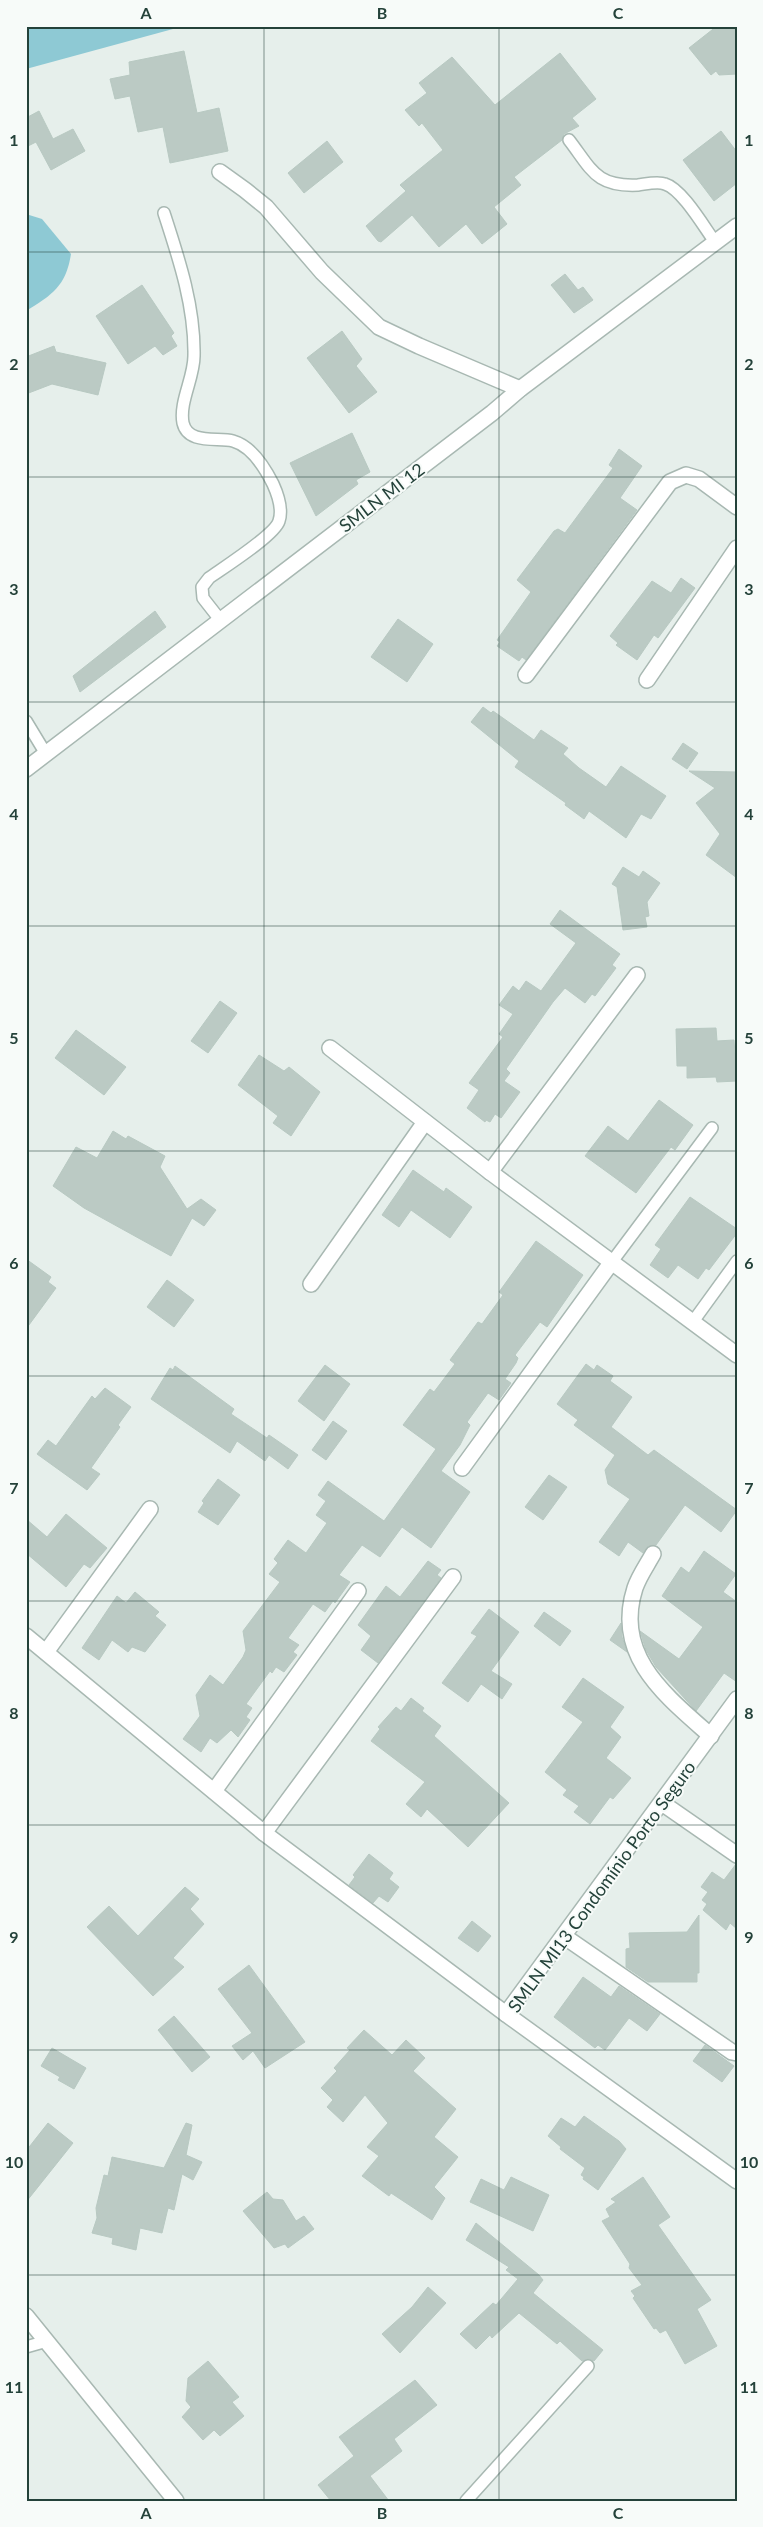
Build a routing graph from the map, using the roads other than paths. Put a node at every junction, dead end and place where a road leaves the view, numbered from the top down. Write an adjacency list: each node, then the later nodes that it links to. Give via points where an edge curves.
1 (569, 140): 5 (lane, via 598,178 613,185 664,183 672,188)
2 (220, 172): 6 (street, via 266,207 322,272 379,327)
3 (164, 213): 9 (lane, via 180,262 195,332 194,365 182,414 184,426 205,440 233,441 252,453 272,482 280,503 279,522 266,537 209,578 202,587 203,598)
4 (737, 226): 5 (street, SMLN MI 12)
5 (716, 242): 6 (street, SMLN MI 12)
6 (520, 389): 9 (street, SMLN MI 12)
7 (737, 506): 10 (street, via 699,479 686,475 670,482)
8 (737, 548): 11 (street)
9 (221, 621): 13 (street, SMLN MI 12)
10 (526, 675)
11 (647, 680)
12 (27, 724): 13 (lane)
13 (46, 754): 14 (street, SMLN MI 12)
14 (26, 769)
15 (638, 975): 19 (street)
16 (330, 1048): 17 (street)
17 (425, 1122): 19 (street); 22 (street)
18 (712, 1128): 20 (lane)
19 (490, 1172): 20 (street)
20 (611, 1262): 23 (street); 25 (street)
21 (737, 1262): 23 (lane)
22 (311, 1284)
23 (692, 1323): 24 (street)
24 (737, 1355)
25 (462, 1468)
26 (150, 1509): 31 (street)
27 (652, 1554): 33 (street, via 636,1588 629,1619 638,1654 650,1678)
28 (453, 1577): 36 (street)
29 (358, 1591): 34 (street)
30 (26, 1636): 31 (street)
31 (46, 1652): 34 (street)
32 (737, 1699): 33 (street, SMLN MI13 Condomínio Porto Seguro)
33 (710, 1736): 35 (street, SMLN MI13 Condomínio Porto Seguro)
34 (214, 1791): 36 (street)
35 (662, 1803): 37 (street); 38 (street, SMLN MI13 Condomínio Porto Seguro)
36 (264, 1833): 39 (street)
37 (737, 1855)
38 (565, 1937): 39 (street, SMLN MI13 Condomínio Porto Seguro); 40 (street)
39 (506, 2014): 41 (street, SMLN MI13 Condomínio Porto Seguro)
40 (737, 2053)
41 (737, 2181)
42 (26, 2316): 43 (street)
43 (47, 2342): 44 (lane); 46 (street)
44 (26, 2347)
45 (588, 2366): 47 (lane)
46 (176, 2501)
47 (466, 2501)

